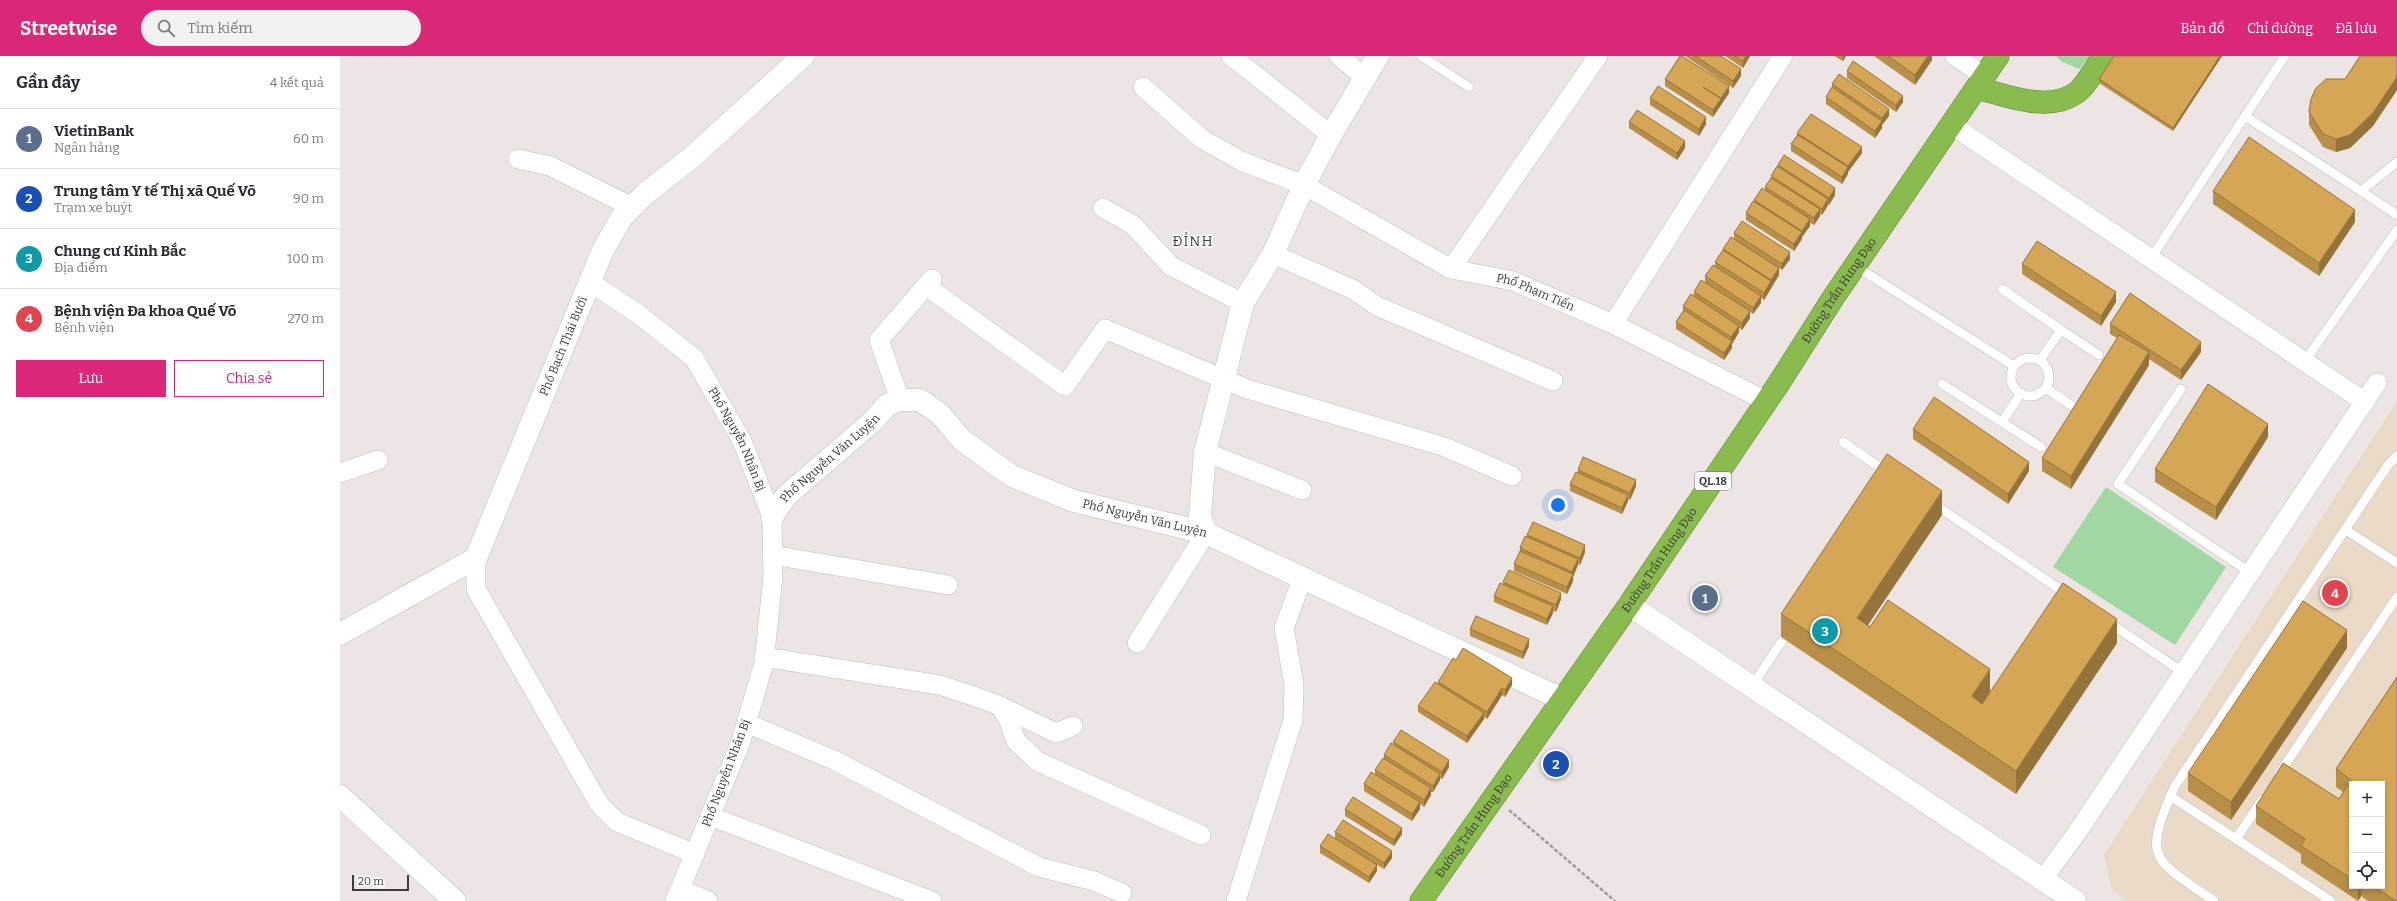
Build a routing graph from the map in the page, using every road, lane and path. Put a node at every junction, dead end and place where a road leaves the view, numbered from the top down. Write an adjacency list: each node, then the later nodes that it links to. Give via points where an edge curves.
1 (803, 56): 23 (street, Phố Bạch Thái Bưởi, via 691,158 646,192)
2 (1231, 56): 18 (street)
3 (1339, 56): 12 (street)
4 (1378, 56): 12 (street)
5 (1421, 56): 14 (lane)
6 (1598, 56): 30 (street)
7 (1783, 56): 34 (street)
8 (1955, 56): 13 (street)
9 (1998, 56): 13 (highway, Đường Trần Hưng Đạo / QL.18)
10 (2103, 56): 13 (highway, via 2076,93 2052,102 2022,100)
11 (2285, 56): 16 (lane)
12 (1364, 77): 18 (street, via 1351,104)
13 (1980, 82): 17 (highway, Đường Trần Hưng Đạo / QL.18)
14 (1469, 86)
15 (1143, 87): 21 (street, Phố Phạm Tiến, via 1202,139 1241,161)
16 (2245, 116): 22 (lane); 28 (lane)
17 (1950, 124): 28 (street); 29 (highway, Đường Trần Hưng Đạo / QL.18)
18 (1331, 135): 21 (street)
19 (518, 159): 23 (street, via 550,166)
20 (2397, 162): 22 (lane)
21 (1304, 185): 27 (street); 30 (street, Phố Phạm Tiến)
22 (2361, 191): 25 (lane)
23 (632, 207): 31 (street, Phố Bạch Thái Bưởi, via 622,217 603,250)
24 (1103, 208): 33 (street, via 1133,225 1171,266)
25 (2397, 215)
26 (2397, 230): 38 (lane)
27 (1273, 254): 33 (street); 41 (street, via 1354,290 1377,306)
28 (2150, 258): 38 (street)
29 (1855, 266): 39 (lane); 48 (highway, Đường Trần Hưng Đạo / QL.18)
30 (1451, 269): 34 (street, Phố Phạm Tiến, via 1513,281)
31 (590, 282): 62 (street, Phố Nguyễn Nhân Bị, via 638,314 694,358 742,441); 66 (street, Phố Bạch Thái Bưởi)
32 (2002, 289): 35 (lane)
33 (1243, 303): 40 (street)
34 (1613, 324): 48 (street, Phố Phạm Tiến)
35 (2061, 330): 36 (lane); 37 (lane)
36 (2099, 355)
37 (2040, 360): 39 (lane, via 2028,358); 44 (lane, via 2050,377)
38 (2305, 361): 49 (street)
39 (2014, 366): 46 (lane, via 2011,381)
40 (1225, 379): 47 (street, via 1105,329 1064,386 929,282 880,340); 54 (street); 58 (street, via 1247,389 1445,447)
41 (1553, 381)
42 (2377, 383): 49 (street)
43 (1942, 384): 51 (lane)
44 (2046, 388): 46 (lane, via 2036,396); 50 (lane)
45 (2181, 389): 68 (lane, via 2118,484)
46 (2021, 394): 51 (lane)
47 (900, 400): 62 (street, Phố Nguyễn Văn Luyện, via 887,405 873,422 786,496); 64 (street, Phố Nguyễn Văn Luyện, via 920,400 940,414 962,440 1012,476 1046,491 1074,501)
48 (1766, 401): 73 (highway, Đường Trần Hưng Đạo / QL.18)
49 (2365, 402): 68 (street)
50 (2075, 408)
51 (2002, 422): 53 (lane)
52 (1843, 442): 59 (lane, via 1894,477)
53 (2041, 447)
54 (1205, 452): 60 (street); 64 (street, via 1200,516)
55 (2397, 456): 63 (lane, via 2388,465)
56 (378, 460): 57 (street)
57 (340, 473)
58 (1512, 476)
59 (1889, 483)
60 (1302, 490)
61 (1920, 494): 72 (lane)
62 (772, 517): 65 (street, Phố Nguyễn Nhân Bị)
63 (2346, 530): 67 (lane); 88 (lane)
64 (1206, 533): 69 (street, Phố Nguyễn Văn Luyện); 77 (street)
65 (772, 555): 70 (street); 78 (street, Phố Nguyễn Nhân Bị, via 773,576)
66 (476, 558): 76 (street); 93 (street, via 476,589 599,804 617,822)
67 (2397, 563)
68 (2251, 573): 79 (street)
69 (1302, 578): 81 (street, Phố Nguyễn Văn Luyện); 101 (street, via 1284,628 1294,685 1293,720)
70 (948, 585)
71 (2397, 597): 85 (lane)
72 (2079, 602)
73 (1629, 605): 80 (street); 81 (highway, Đường Trần Hưng Đạo / QL.18)
74 (2099, 615): 79 (lane)
75 (1796, 621): 80 (lane)
76 (340, 634)
77 (1137, 643)
78 (764, 658): 82 (street, via 940,685); 83 (street, Phố Nguyễn Nhân Bị)
79 (2184, 673): 94 (street)
80 (1752, 686): 94 (street)
81 (1562, 699): 89 (highway, Đường Trần Hưng Đạo / QL.18)
82 (1000, 706): 84 (street, via 1056,733); 91 (street, via 1016,741 1037,761)
83 (746, 723): 90 (street, Phố Nguyễn Nhân Bị); 95 (street, via 834,760 1038,867 1094,880)
84 (1073, 726)
85 (2275, 780)
86 (2267, 793): 92 (lane)
87 (340, 796): 98 (street)
88 (2170, 796): 92 (lane); 105 (lane, via 2160,818 2155,839 2157,854 2166,868)
89 (1495, 798): 102 (highway, Đường Trần Hưng Đạo / QL.18); 103 (path)
90 (710, 816): 93 (street, Phố Nguyễn Nhân Bị); 100 (street)
91 (1201, 834)
92 (2236, 839): 97 (lane)
93 (694, 854): 96 (street, Phố Nguyễn Nhân Bị)
94 (2043, 879): 104 (street)
95 (1122, 893)
96 (678, 895): 99 (street)
97 (2328, 900)
98 (455, 901)
99 (708, 901)
100 (932, 901)
101 (1236, 901)
102 (1421, 901)
103 (1615, 901)
104 (2074, 901)
105 (2214, 901)

